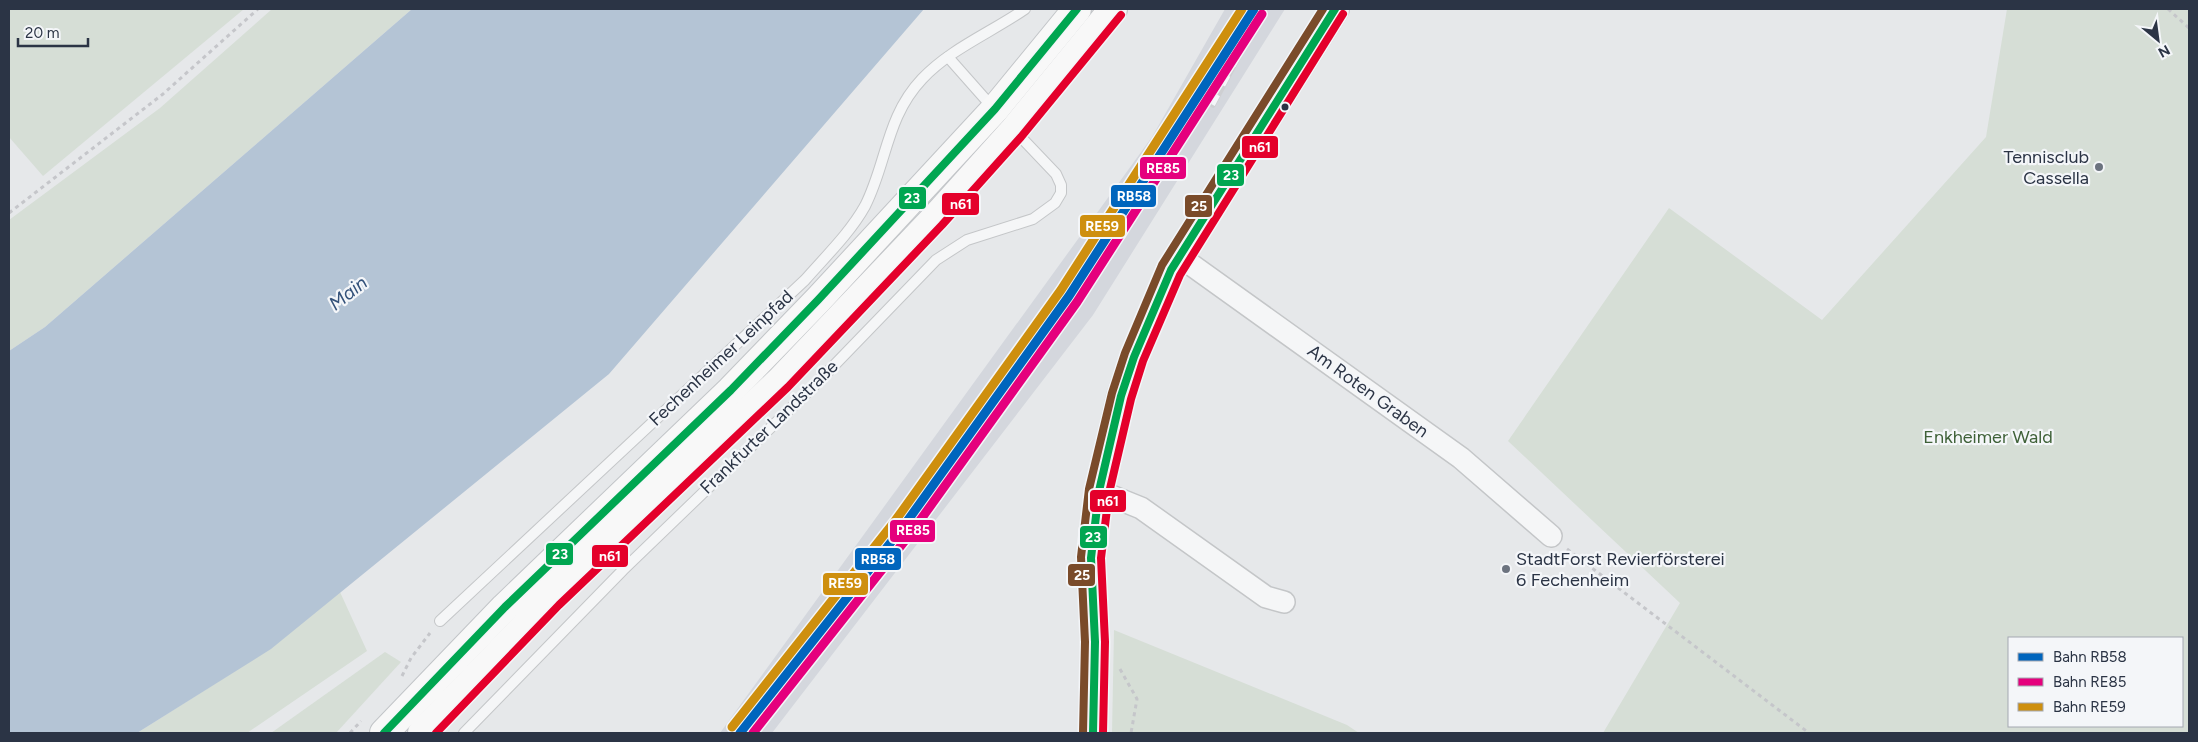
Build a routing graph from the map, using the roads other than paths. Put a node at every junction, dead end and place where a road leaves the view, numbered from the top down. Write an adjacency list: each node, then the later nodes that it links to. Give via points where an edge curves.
1 (1025, 9): 5 (lane, Fechenheimer Leinpfad)
2 (1077, 9): 6 (main road)
3 (1113, 9): 6 (main road)
4 (1335, 9): 7 (main road)
5 (948, 57): 6 (lane, Frankfurter Landstraße); 11 (lane, Fechenheimer Leinpfad, via 922,79 901,107 864,206 805,280)
6 (1005, 120): 12 (main road, via 902,211 744,376 499,614); 13 (main road, via 935,218 781,380 552,598); 14 (lane, Frankfurter Landstraße, via 1056,174 1061,185 1056,203 1033,219 967,240 936,260 818,382 622,570)
7 (1178, 256): 8 (main road, via 1134,356 1121,396); 9 (street, Am Roten Graben, via 1461,458)
8 (1099, 491): 10 (street, via 1141,508 1266,597); 15 (main road, via 1091,558 1095,642)
9 (1551, 536)
10 (1284, 602)
11 (440, 621)
12 (374, 726)
13 (422, 733)
14 (464, 733)
15 (1093, 733)

